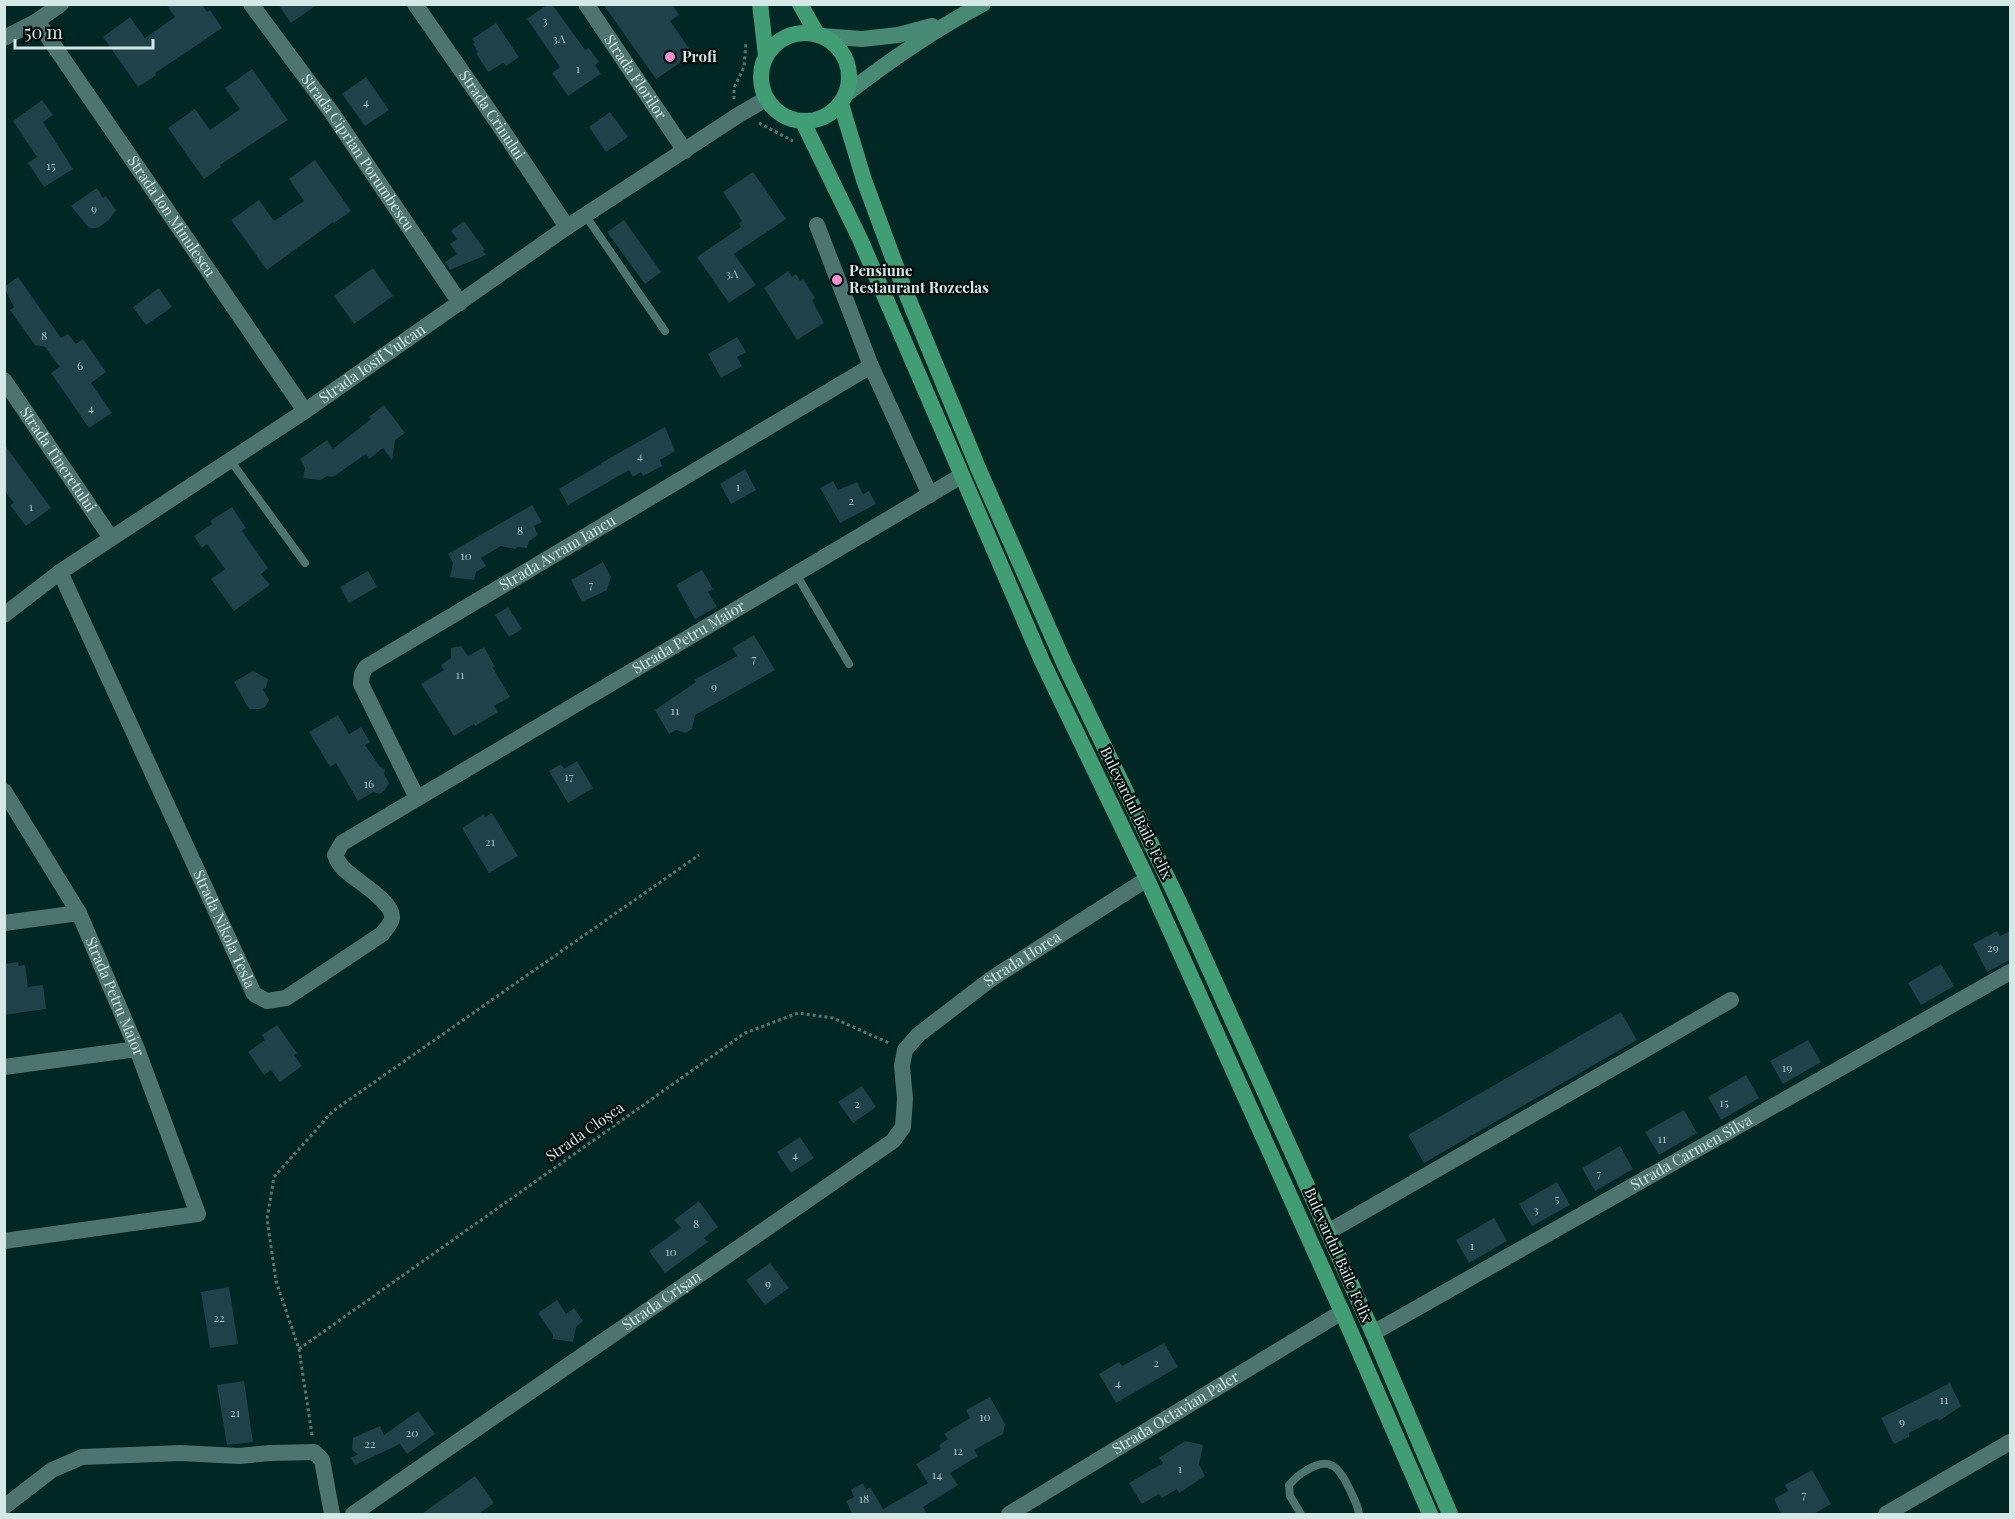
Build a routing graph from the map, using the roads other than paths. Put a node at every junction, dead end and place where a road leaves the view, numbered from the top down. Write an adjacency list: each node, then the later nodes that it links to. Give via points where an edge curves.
1 (61, 4): 8 (street)
2 (251, 4): 20 (street, Strada Ciprian Porumbescu, via 332,113)
3 (416, 4): 19 (street, Strada Crinului)
4 (586, 4): 16 (street, Strada Florilor)
5 (760, 4): 12 (main road)
6 (800, 4): 10 (main road)
7 (983, 4): 9 (main road)
8 (38, 21): 11 (street); 24 (street, Strada Ion Minulescu)
9 (948, 22): 10 (main road, via 898,35 862,39); 14 (main road, via 894,58)
10 (820, 35): 12 (main road, via 793,34 772,46); 14 (main road, via 835,43 850,68)
11 (4, 38)
12 (766, 56): 13 (main road, via 760,78)
13 (766, 99): 15 (main road, via 782,115); 16 (street, Strada Iosif Vulcan)
14 (843, 100): 15 (main road, via 824,117); 44 (main road, Bulevardul Băile Felix, via 864,180 984,481 1064,663 1179,902)
15 (803, 122): 26 (main road, Bulevardul Băile Felix, via 860,239)
16 (685, 151): 17 (street, Strada Iosif Vulcan)
17 (585, 215): 19 (street, Strada Iosif Vulcan); 21 (lane)
18 (817, 225): 22 (street)
19 (567, 227): 20 (street, Strada Iosif Vulcan)
20 (460, 303): 24 (street, Strada Iosif Vulcan)
21 (665, 331)
22 (871, 366): 27 (street); 35 (street, Strada Avram Iancu, via 366,667 362,684)
23 (4, 380): 28 (street, Strada Tineretului)
24 (305, 411): 25 (street, Strada Iosif Vulcan)
25 (230, 460): 28 (street, Strada Iosif Vulcan); 29 (lane)
26 (961, 476): 27 (street, Strada Petru Maior); 36 (main road, Bulevardul Băile Felix, via 1042,661)
27 (930, 495): 31 (street, Strada Petru Maior)
28 (111, 538): 30 (street, Strada Iosif Vulcan)
29 (305, 563)
30 (60, 572): 32 (street, Strada Iosif Vulcan); 35 (street, Strada Nikola Tesla, via 254,994 267,1001 286,998 382,934 390,924 391,909 341,867 335,855 342,843)
31 (796, 574): 33 (lane); 35 (street, Strada Petru Maior)
32 (4, 615)
33 (849, 664)
34 (4, 791): 37 (street, Strada Petru Maior)
35 (417, 798)
36 (1147, 879): 42 (street, Strada Horea, via 991,979 918,1035); 46 (main road, Bulevardul Băile Felix)
37 (79, 914): 38 (street); 41 (street, Strada Petru Maior)
38 (4, 923)
39 (2010, 972): 47 (street, Strada Carmen Silva)
40 (1731, 1000): 44 (street)
41 (137, 1049): 43 (street); 45 (street, Strada Petru Maior, via 198,1214)
42 (905, 1050): 51 (street, Strada Crișan, via 903,1127 893,1141)
43 (4, 1067)
44 (1328, 1232): 47 (main road, Bulevardul Băile Felix)
45 (4, 1241)
46 (1342, 1312): 52 (street, Strada Octavian Paler); 55 (main road, Bulevardul Băile Felix)
47 (1373, 1333): 56 (main road, Bulevardul Băile Felix)
48 (2010, 1443): 57 (street)
49 (4, 1507): 50 (street, via 52,1470 82,1457 314,1452 322,1460)
50 (332, 1515)
51 (353, 1515)
52 (1009, 1515)
53 (1301, 1515): 54 (lane, via 1290,1496 1289,1485 1295,1477 1326,1462 1345,1480)
54 (1359, 1515)
55 (1430, 1515)
56 (1450, 1515)
57 (1886, 1515)

